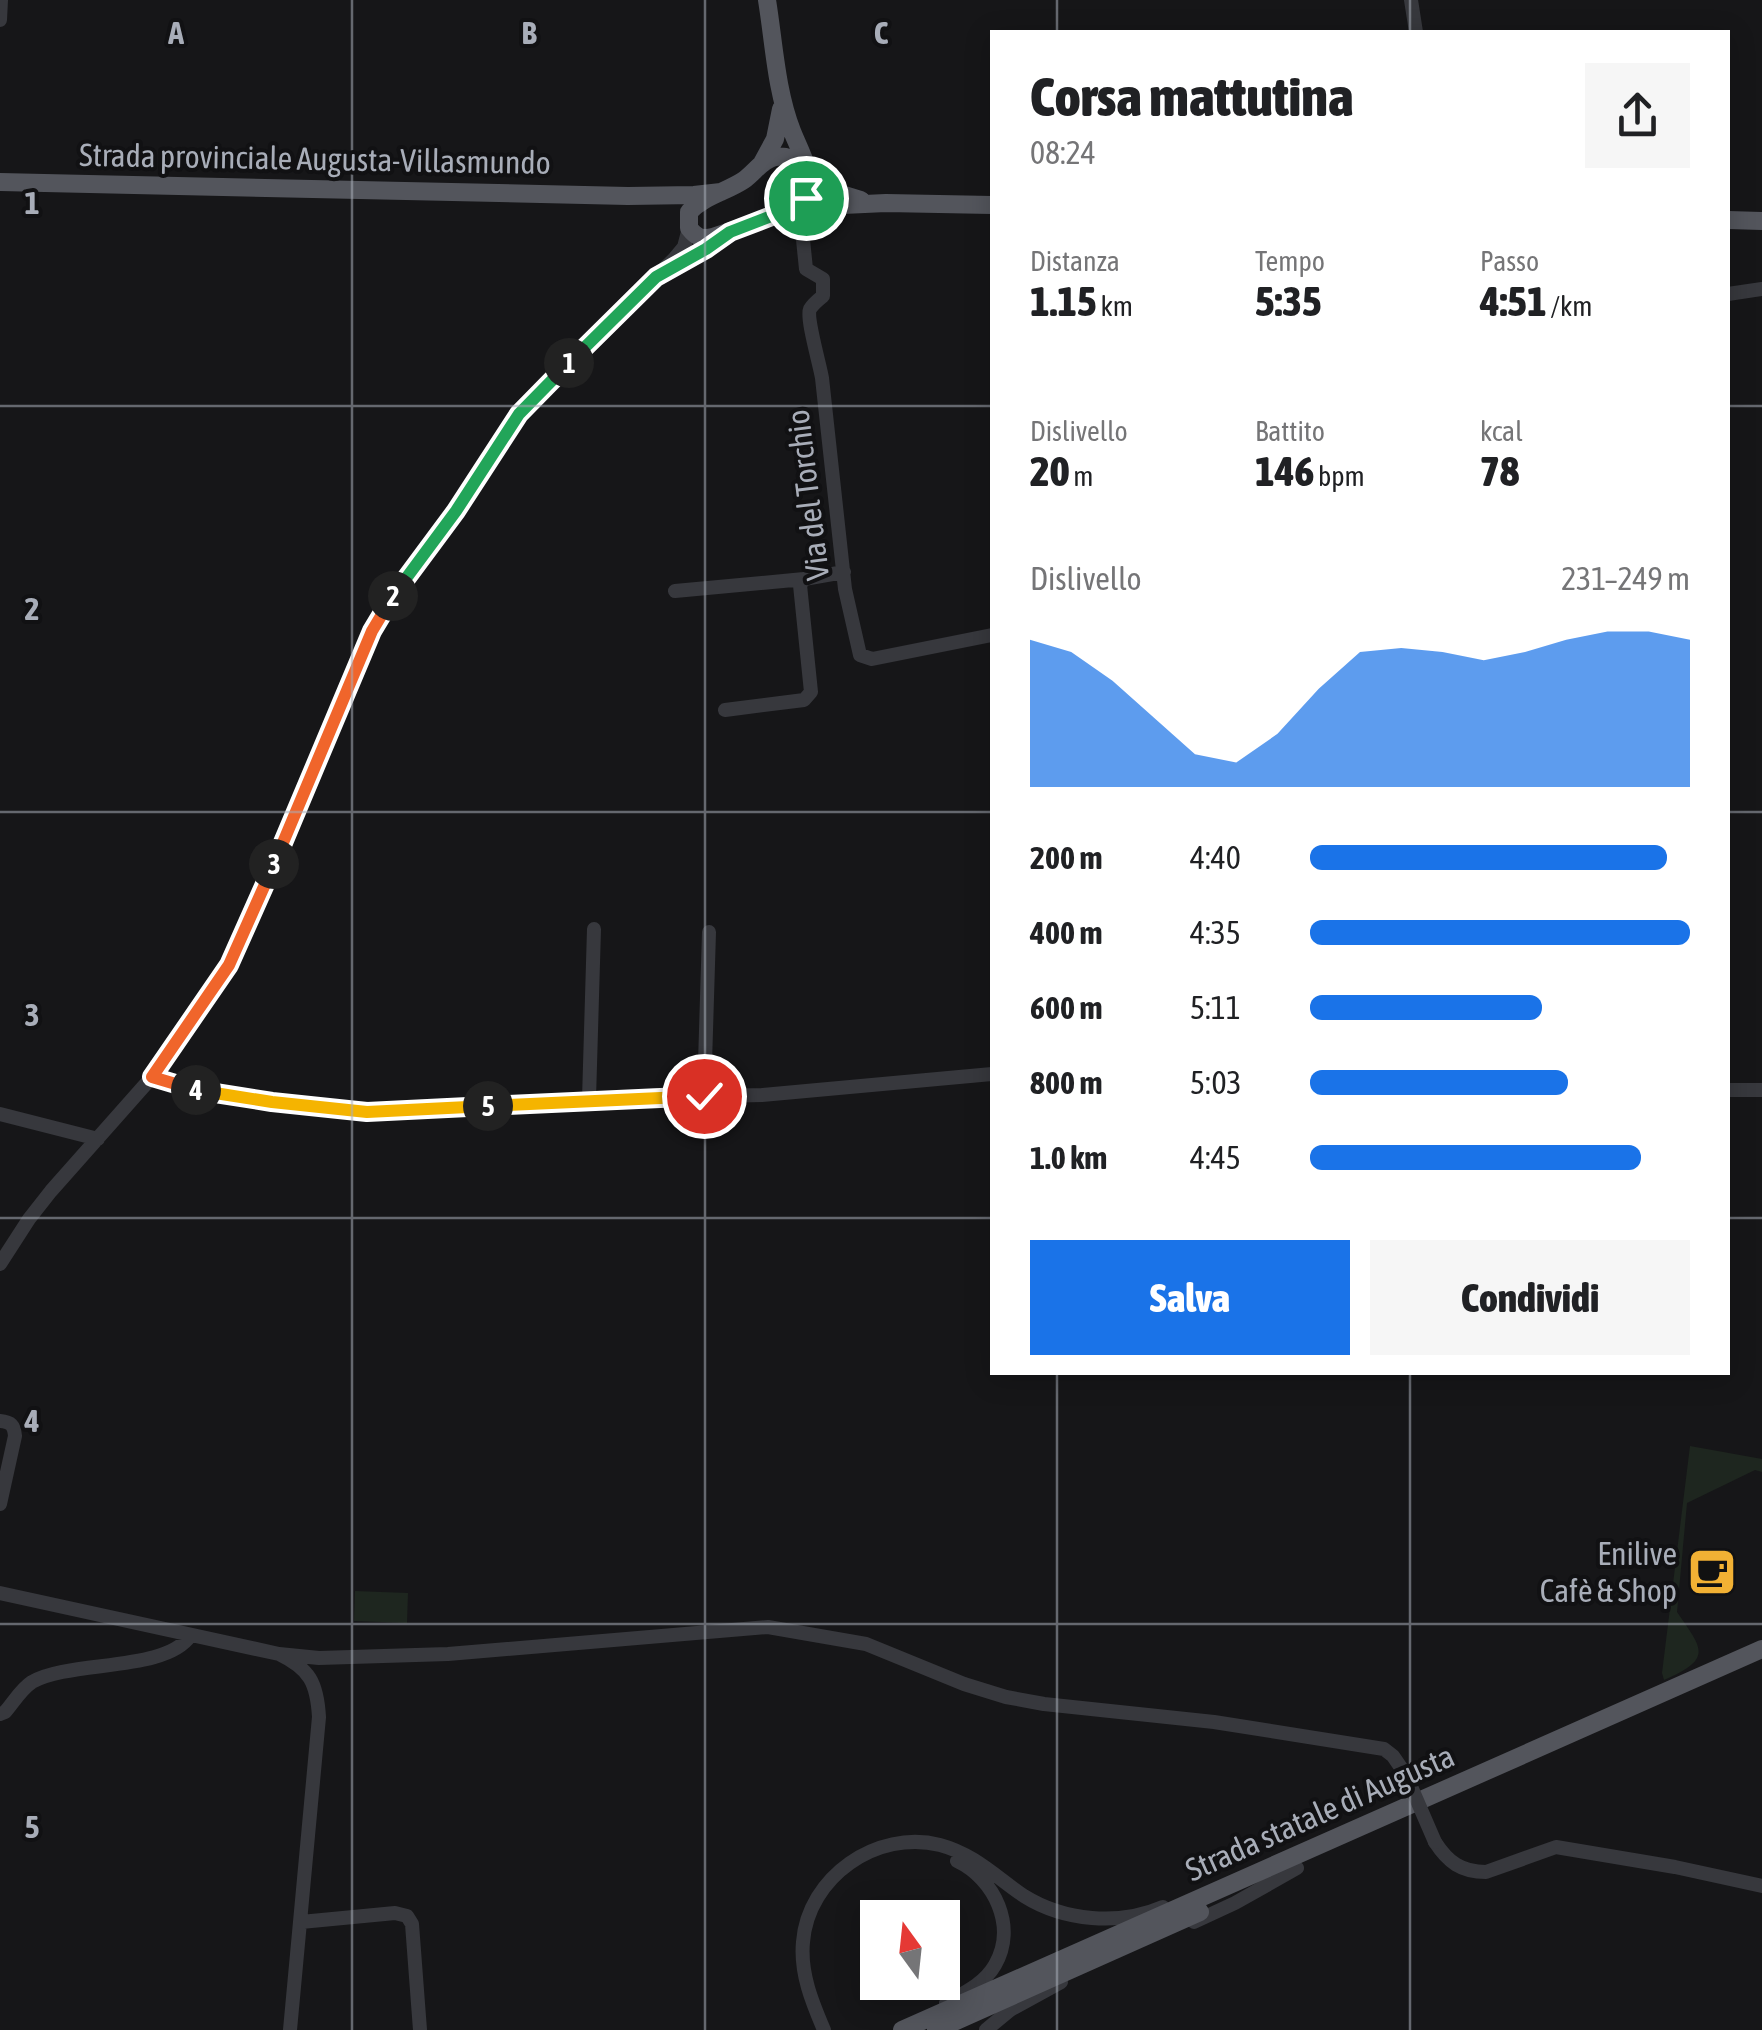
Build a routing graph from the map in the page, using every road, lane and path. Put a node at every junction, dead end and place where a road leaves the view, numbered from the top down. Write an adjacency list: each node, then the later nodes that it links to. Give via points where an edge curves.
1 (1, 0): 4 (street)
2 (768, 0): 6 (main road)
3 (1411, 0): 5 (street)
4 (0, 20)
5 (1416, 30)
6 (782, 98): 7 (main road, via 775,139); 8 (main road)
7 (762, 162): 8 (main road, via 788,156); 10 (main road)
8 (807, 168): 12 (main road, via 843,195); 14 (main road, via 806,198)
9 (0, 182): 11 (main road, Strada provinciale Augusta-Villasmundo)
10 (721, 192): 11 (main road); 17 (main road, via 689,212)
11 (628, 196): 17 (main road, via 666,204)
12 (886, 203): 13 (main road); 14 (main road)
13 (990, 205)
14 (791, 211): 18 (main road); 22 (street, Via del Torchio, via 806,269 823,279 809,324 822,378)
15 (1730, 220): 16 (main road)
16 (1762, 221)
17 (688, 226): 18 (main road, via 706,239); 19 (street, via 684,247)
18 (730, 232): 19 (street)
19 (656, 277): 30 (street, via 519,414 384,610 229,965)
20 (1762, 289): 21 (street)
21 (1730, 294)
22 (844, 572): 23 (street); 25 (street, Via del Torchio, via 860,655 872,659)
23 (804, 579): 24 (street); 26 (street, via 809,697)
24 (675, 591)
25 (990, 635)
26 (725, 710)
27 (594, 929): 34 (street)
28 (709, 932): 33 (street)
29 (990, 1074): 33 (street)
30 (152, 1077): 34 (street, via 198,1091 367,1112); 36 (street)
31 (1730, 1090): 32 (street)
32 (1762, 1090)
33 (704, 1096): 34 (street)
34 (589, 1100)
35 (0, 1114): 36 (street)
36 (98, 1139): 37 (street)
37 (5, 1243): 38 (street)
38 (0, 1264)
39 (0, 1420): 40 (street, via 12,1425 15,1436)
40 (0, 1504)
41 (0, 1592): 42 (street)
42 (190, 1636): 44 (street); 48 (street, via 162,1654 36,1680)
43 (1762, 1648): 49 (main road, Strada statale di Augusta)
44 (279, 1654): 45 (street); 47 (street, via 302,1667)
45 (318, 1658): 47 (street); 51 (street, bridge, via 768,1627 866,1644 1006,1697 1384,1750 1400,1763 1446,1860 1474,1872 1556,1846)
46 (1762, 1661): 50 (main road, Strada statale di Augusta)
47 (318, 1693): 52 (street)
48 (0, 1714)
49 (1358, 1829): 53 (street, via 1301,1846 1156,1910 1116,1918 1052,1910 966,1854 937,1844 874,1849 828,1882 802,1940 811,1998); 57 (main road, Strada statale di Augusta)
50 (1296, 1868): 58 (main road, Strada statale di Augusta); 59 (street, via 1235,1904 1071,1977)
51 (1762, 1886)
52 (301, 1922): 54 (street); 55 (street, via 408,1916)
53 (828, 2028): 56 (street, via 811,1940 837,1885 876,1857 905,1851 962,1862 982,1877 1004,1922 994,1967 949,2002)
54 (290, 2030)
55 (420, 2030)
56 (886, 2030)
57 (902, 2030)
58 (936, 2030)
59 (986, 2030)

